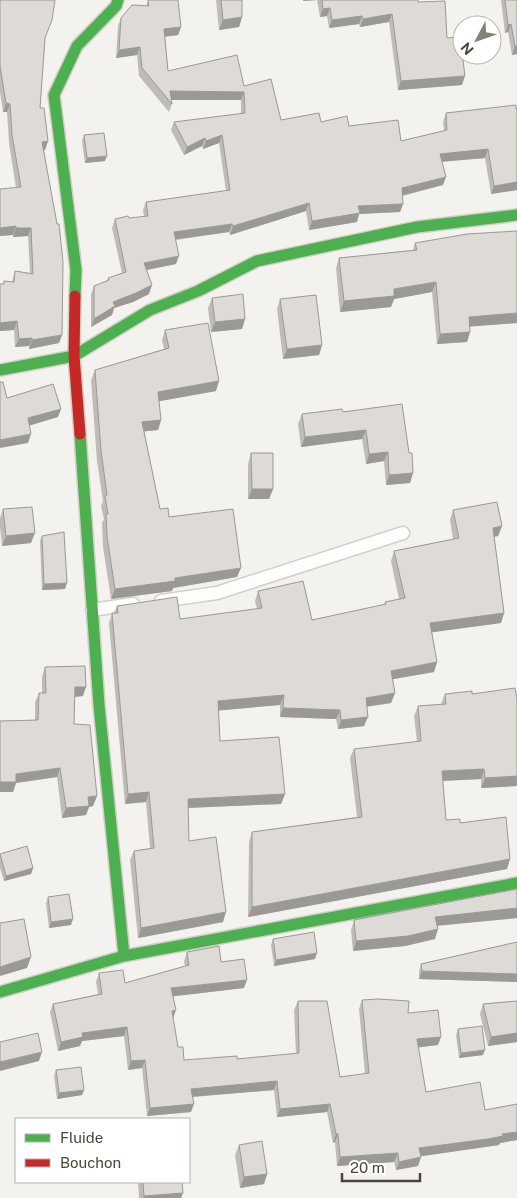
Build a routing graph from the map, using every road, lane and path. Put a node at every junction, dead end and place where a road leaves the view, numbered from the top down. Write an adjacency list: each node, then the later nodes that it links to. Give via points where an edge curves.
1 (118, 0): 3 (street, via 77,46 54,95 76,270)
2 (517, 215): 3 (street, via 416,226 257,261 198,291 150,310)
3 (74, 356): 4 (street); 6 (street)
4 (0, 370)
5 (403, 533): 6 (lane, via 217,593)
6 (92, 610): 8 (street)
7 (517, 882): 8 (street)
8 (124, 956): 9 (street)
9 (0, 992)

